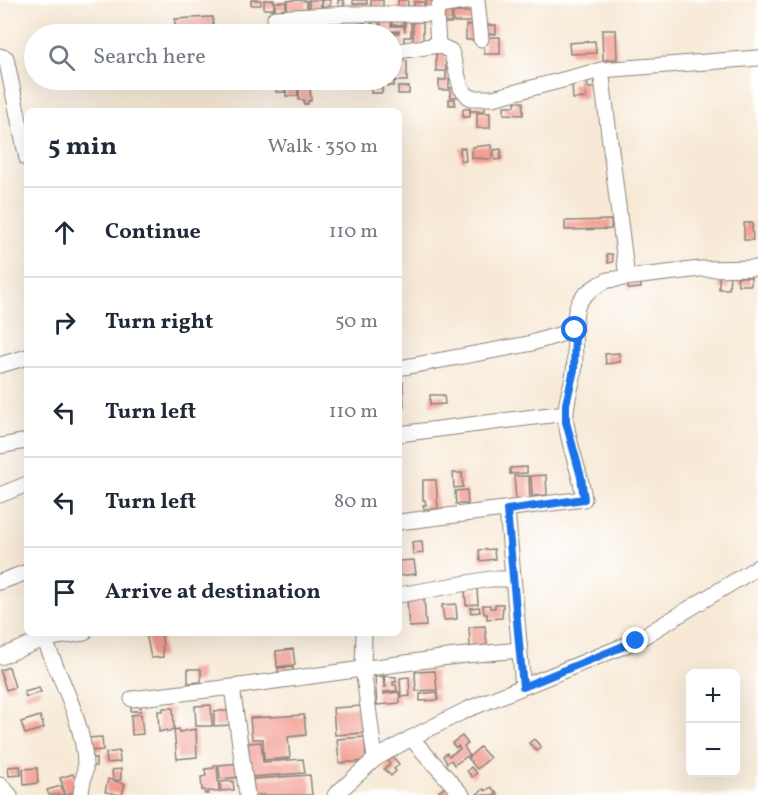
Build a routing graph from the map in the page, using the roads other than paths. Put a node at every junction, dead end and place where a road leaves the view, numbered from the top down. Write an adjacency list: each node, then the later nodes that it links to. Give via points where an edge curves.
1 (477, 0): 3 (street); 5 (street)
2 (349, 7): 3 (street); 4 (street, via 275,18)
3 (438, 7): 6 (street)
4 (275, 24)
5 (481, 39)
6 (438, 45): 7 (street); 10 (street, via 451,51 461,88 470,98 493,98)
7 (402, 50)
8 (0, 56): 11 (street, via 6,58)
9 (758, 58): 10 (street)
10 (601, 70): 13 (street)
11 (24, 145)
12 (758, 268): 13 (street, via 700,269)
13 (627, 278): 14 (street, via 594,286 578,305)
14 (575, 330): 17 (street, via 528,344); 18 (street, via 574,370)
15 (24, 358): 16 (street)
16 (0, 365)
17 (402, 367)
18 (566, 413): 19 (street); 24 (street, via 584,499)
19 (402, 434)
20 (24, 442): 21 (street)
21 (0, 446)
22 (24, 485): 23 (street)
23 (0, 495)
24 (507, 510): 25 (street); 28 (street)
25 (402, 522)
26 (758, 567): 38 (street, via 636,641)
27 (24, 573): 29 (street)
28 (513, 579): 30 (street, via 490,579); 34 (street)
29 (0, 582)
30 (402, 594)
31 (64, 636): 33 (street)
32 (363, 636): 36 (street)
33 (44, 639): 35 (street); 44 (street, via 82,741 85,767)
34 (520, 650): 36 (street); 38 (street)
35 (0, 657)
36 (363, 669): 37 (street); 41 (street)
37 (232, 687): 39 (street); 45 (street)
38 (523, 687): 40 (street)
39 (132, 699)
40 (411, 738): 41 (street); 47 (street)
41 (375, 759): 46 (street)
42 (0, 785): 43 (street)
43 (10, 795)
44 (81, 795)
45 (247, 795)
46 (334, 795)
47 (461, 795)

